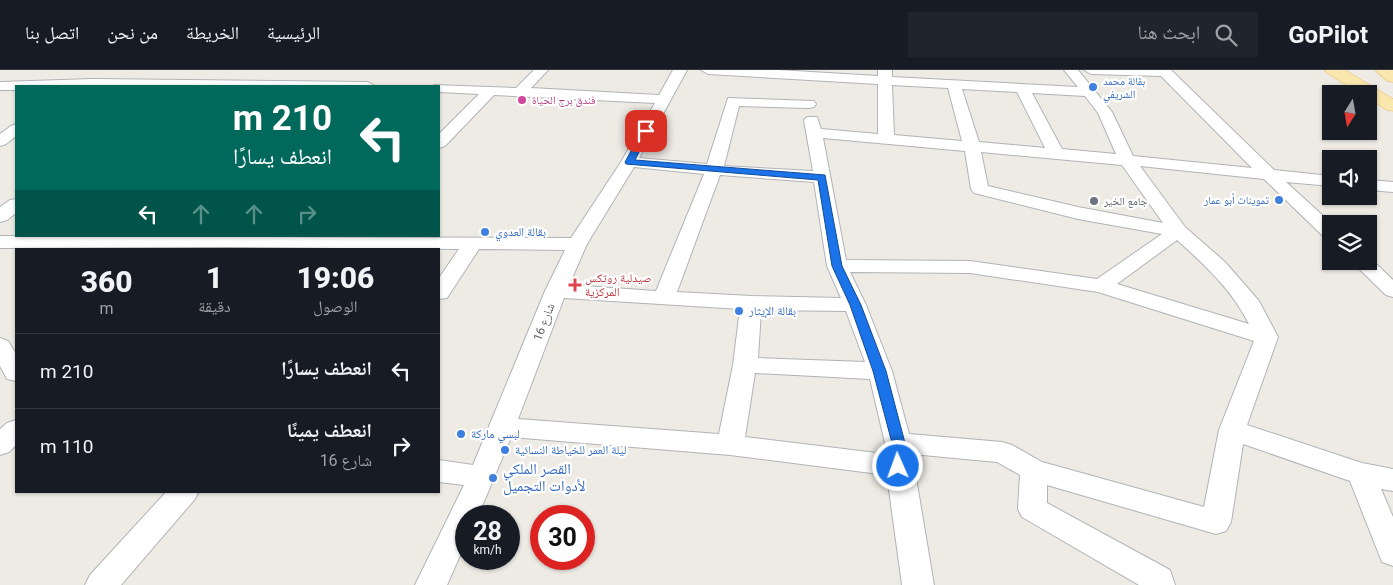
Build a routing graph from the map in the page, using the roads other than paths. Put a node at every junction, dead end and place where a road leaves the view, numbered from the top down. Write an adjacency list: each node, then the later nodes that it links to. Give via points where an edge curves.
1 (38, 70): 24 (street)
2 (121, 70): 18 (street)
3 (214, 70): 20 (street)
4 (342, 70): 22 (street)
5 (541, 70): 29 (street)
6 (680, 70): 32 (street, شارع 16)
7 (708, 70): 15 (street)
8 (1071, 70): 30 (street)
9 (1092, 70): 51 (street, via 1164,72)
10 (1317, 70): 23 (main road)
11 (1333, 70): 34 (main road)
12 (1340, 70): 31 (main road)
13 (1349, 70): 31 (main road)
14 (1382, 70): 17 (main road)
15 (815, 73): 16 (street); 33 (street)
16 (885, 76): 25 (street); 41 (street)
17 (1393, 77)
18 (85, 84): 19 (street); 20 (street)
19 (46, 85)
20 (190, 85): 21 (street)
21 (306, 85): 22 (street)
22 (322, 85)
23 (1341, 85)
24 (7, 86)
25 (954, 86): 28 (street); 44 (street)
26 (440, 88): 27 (street)
27 (491, 90): 29 (street); 37 (street)
28 (1023, 90): 30 (street); 47 (street)
29 (520, 91): 32 (street)
30 (1088, 92): 48 (street, via 1105,112)
31 (1393, 96)
32 (663, 99): 49 (street, شارع 16)
33 (809, 104): 40 (street); 50 (street, via 733,101)
34 (1393, 106)
35 (1378, 108): 38 (main road)
36 (448, 115): 37 (street)
37 (465, 115): 43 (street)
38 (1393, 118)
39 (15, 130): 42 (street)
40 (814, 133): 41 (street); 52 (street)
41 (886, 139): 44 (street)
42 (0, 141)
43 (440, 143)
44 (972, 147): 47 (street); 59 (street, via 980,189 1078,213)
45 (0, 150): 46 (street)
46 (15, 150)
47 (1056, 154): 48 (street)
48 (1127, 160): 51 (street); 59 (street)
49 (629, 162): 50 (street); 63 (street, شارع 16)
50 (714, 170): 52 (street); 71 (street)
51 (1268, 174): 53 (street); 58 (street)
52 (822, 177): 65 (street)
53 (1322, 180)
54 (1377, 185): 55 (street)
55 (1393, 187)
56 (15, 205): 57 (street)
57 (0, 216)
58 (1322, 225)
59 (1178, 230): 67 (street); 74 (street, via 1218,266 1250,306)
60 (0, 242): 61 (street)
61 (229, 242): 64 (street)
62 (473, 243): 63 (street); 64 (street); 70 (street)
63 (578, 244): 68 (street, شارع 16)
64 (424, 246)
65 (837, 266): 67 (street, via 970,267); 73 (street)
66 (1371, 270): 69 (street)
67 (1102, 286): 74 (street)
68 (556, 291): 71 (street); 79 (street, شارع 16)
69 (1393, 291)
70 (440, 292)
71 (664, 297): 72 (street)
72 (751, 302): 73 (street); 76 (street)
73 (855, 305): 78 (street)
74 (1267, 337): 80 (street)
75 (0, 346): 77 (street)
76 (745, 365): 78 (street); 83 (street)
77 (15, 371)
78 (880, 371): 84 (street)
79 (503, 427): 83 (street); 88 (street, شارع 16)
80 (1232, 430): 85 (street, via 1216,522); 87 (street)
81 (15, 431): 82 (street)
82 (0, 445)
83 (730, 445): 84 (street)
84 (898, 454): 85 (street, via 1002,452); 94 (street)
85 (1034, 470): 95 (street, via 1032,509 1159,580)
86 (440, 471): 88 (street)
87 (1361, 474): 89 (street); 91 (street)
88 (482, 477): 93 (street, شارع 16)
89 (1393, 480)
90 (183, 493): 92 (street)
91 (1393, 553)
92 (101, 585)
93 (431, 585)
94 (918, 585)
95 (1159, 585)

